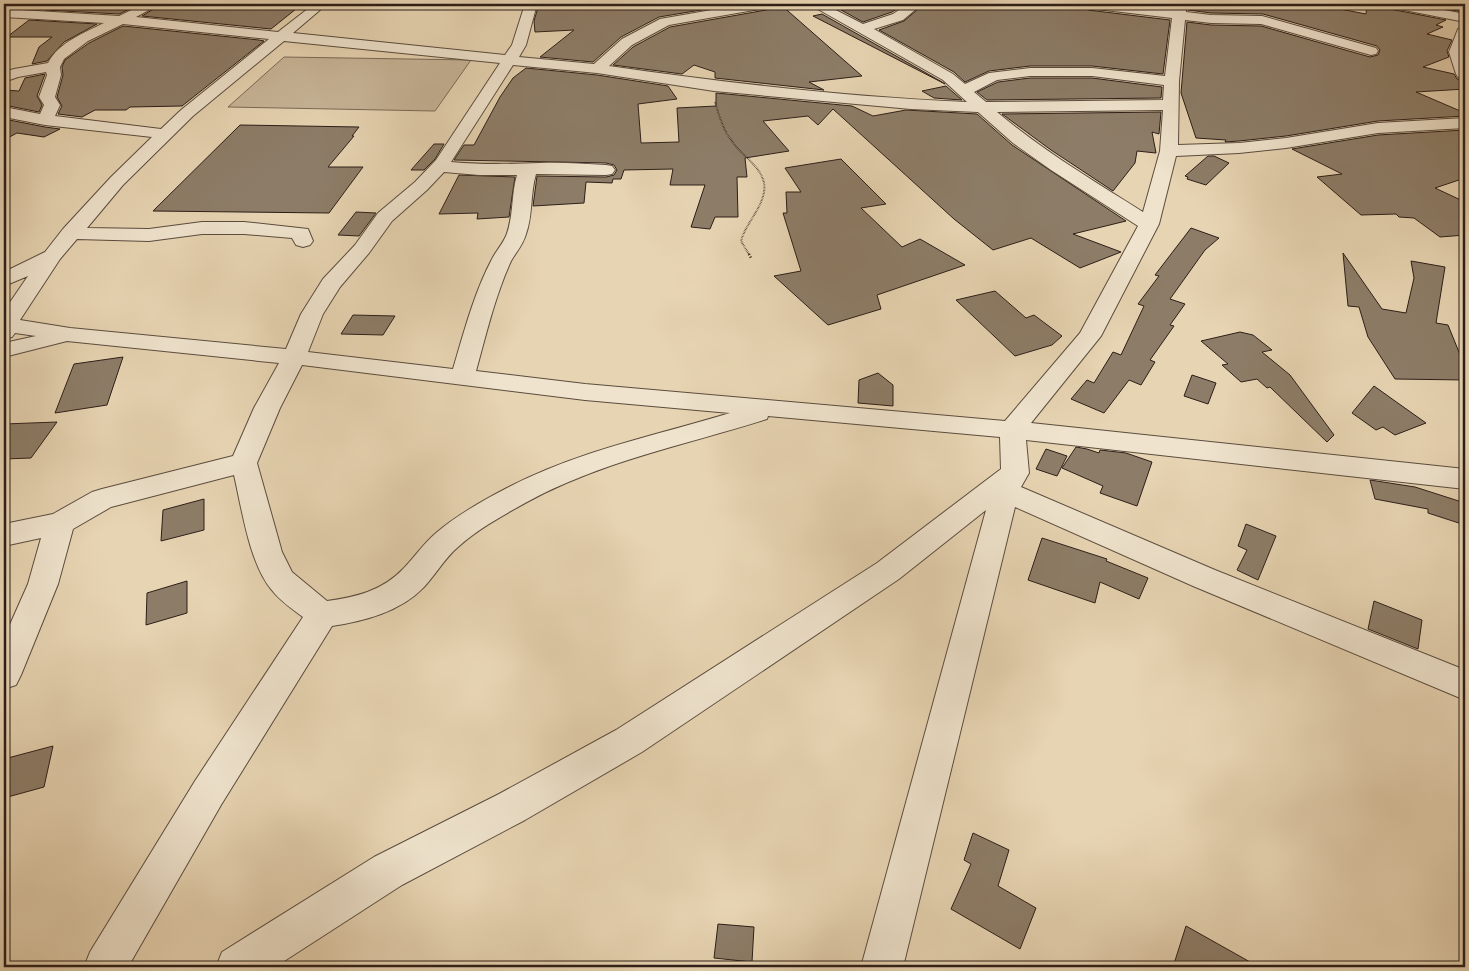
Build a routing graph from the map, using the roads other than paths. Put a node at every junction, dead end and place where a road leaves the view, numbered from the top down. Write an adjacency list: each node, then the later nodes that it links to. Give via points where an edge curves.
1 (154, 4): 12 (street)
2 (321, 4): 15 (street)
3 (531, 4): 17 (street, via 519,45)
4 (766, 4): 19 (street, via 664,22 627,42)
5 (815, 4): 13 (street)
6 (916, 4): 13 (street, via 898,17)
7 (1088, 4): 9 (street)
8 (1394, 4): 11 (street)
9 (1179, 10): 16 (street, via 1262,20); 23 (street)
10 (4, 14): 12 (street)
11 (1465, 18)
12 (124, 20): 15 (street); 18 (street, via 84,38 58,57)
13 (862, 29): 22 (street, via 935,69)
14 (1465, 30): 20 (street, via 1456,52)
15 (281, 38): 17 (street); 28 (street)
16 (1371, 51)
17 (510, 60): 19 (street); 30 (street)
18 (53, 67): 21 (street, via 14,73); 26 (street, via 48,97 52,105)
19 (597, 69): 24 (street, via 714,86)
20 (1465, 75)
21 (4, 78)
22 (965, 90): 23 (street, via 994,76 1030,72 1092,72); 24 (street)
23 (1172, 93): 24 (street); 29 (street)
24 (981, 107): 33 (street, via 1019,139)
25 (4, 112): 26 (street)
26 (45, 120): 28 (street)
27 (1465, 123): 29 (street, via 1378,128 1239,148)
28 (165, 134): 34 (street)
29 (1169, 151): 33 (street)
30 (440, 166): 31 (street); 41 (street, via 385,217 331,284 312,314)
31 (528, 170): 32 (street); 42 (street, via 516,235 502,259 485,302)
32 (606, 170)
33 (1149, 224): 44 (street, via 1090,336)
34 (70, 234): 35 (street, via 149,235 202,228 244,228 301,233); 36 (street)
35 (303, 241)
36 (52, 255): 37 (street); 38 (street)
37 (4, 280)
38 (5, 327): 39 (street)
39 (70, 336): 40 (street); 41 (street)
40 (4, 350)
41 (294, 357): 42 (street); 45 (street, via 267,408)
42 (462, 377): 43 (street)
43 (769, 410): 44 (street); 50 (street, via 601,457 540,483 494,507 446,540 402,589 373,604)
44 (1012, 430): 46 (street); 47 (street)
45 (244, 463): 48 (street, via 102,499); 50 (street, via 267,552 281,580)
46 (1465, 479)
47 (1010, 482): 52 (street, via 1204,578); 54 (street, via 888,571 629,742 388,871); 55 (street)
48 (60, 523): 49 (street); 51 (street, via 43,584)
49 (4, 536)
50 (322, 614): 53 (street, via 208,793)
51 (4, 675)
52 (1465, 685)
53 (105, 967)
54 (237, 967)
55 (882, 967)

